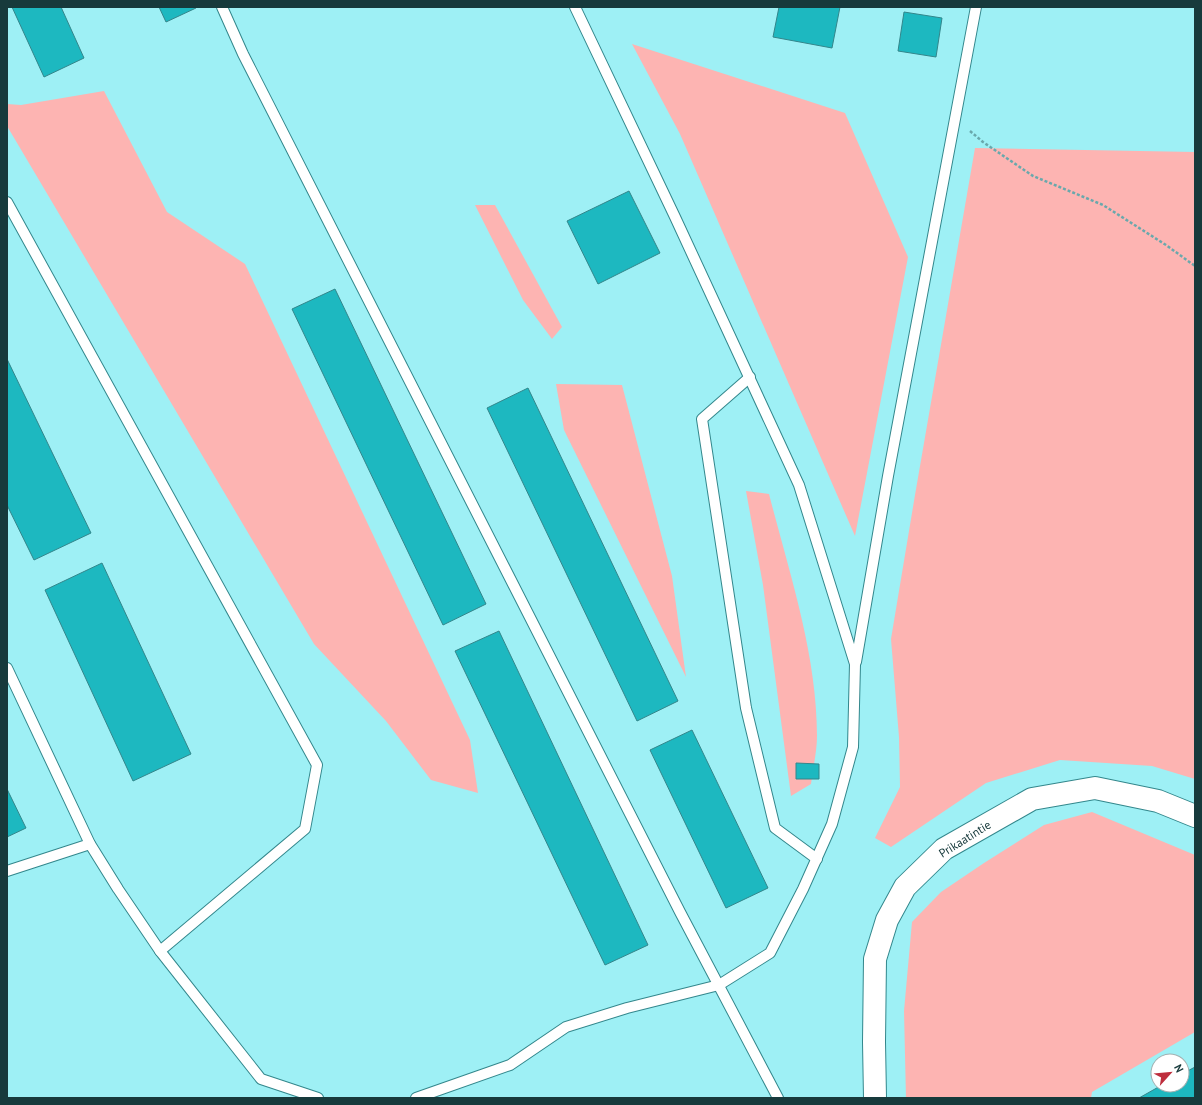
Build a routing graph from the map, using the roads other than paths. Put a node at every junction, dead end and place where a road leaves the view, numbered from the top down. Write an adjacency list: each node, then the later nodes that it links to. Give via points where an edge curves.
1 (222, 7): 13 (lane, via 257,82)
2 (575, 7): 5 (lane)
3 (976, 7): 6 (lane)
4 (7, 202): 12 (lane, via 317,764 305,828)
5 (750, 377): 6 (lane, via 800,486); 10 (lane, via 702,419 746,708 775,828)
6 (855, 664): 10 (lane, via 853,747 832,824)
7 (7, 668): 9 (lane)
8 (1195, 816): 17 (street, Prikaatintie, via 1158,801 1095,788 1032,799 944,849 905,887 887,920 875,959)
9 (90, 844): 11 (lane); 12 (lane)
10 (817, 859): 13 (lane, via 770,953)
11 (7, 871)
12 (160, 952): 14 (lane, via 261,1079)
13 (719, 985): 15 (lane, via 627,1008 566,1027 510,1065); 16 (lane)
14 (318, 1098)
15 (416, 1098)
16 (778, 1098)
17 (875, 1098)

